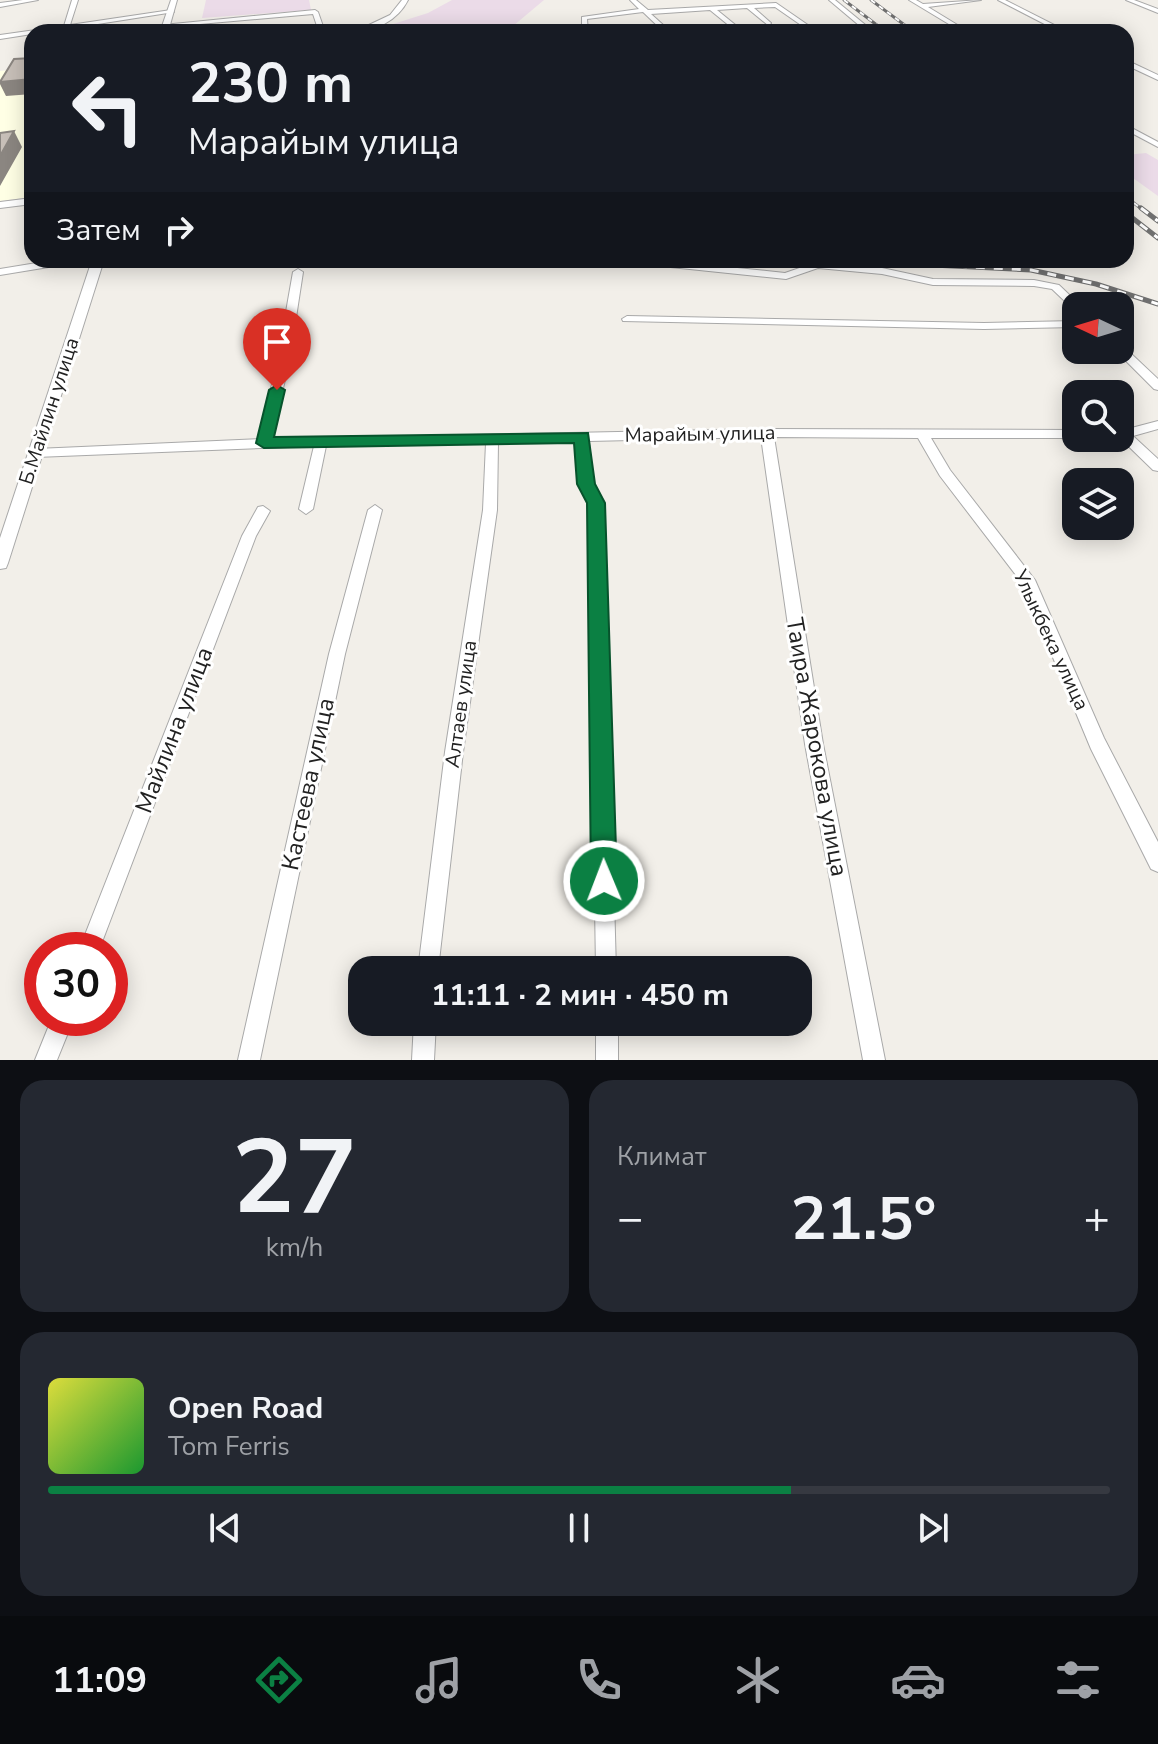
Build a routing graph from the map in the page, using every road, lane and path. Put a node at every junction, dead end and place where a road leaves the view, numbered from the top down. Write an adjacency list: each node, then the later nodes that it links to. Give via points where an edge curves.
1 (35, 0): 13 (street)
2 (75, 0): 21 (street)
3 (174, 0): 19 (street)
4 (318, 0): 20 (street)
5 (633, 0): 17 (street)
6 (832, 0): 32 (street)
7 (912, 0): 14 (street)
8 (978, 0): 14 (street)
9 (1001, 0): 34 (street)
10 (1129, 0): 18 (street)
11 (405, 1): 26 (street)
12 (772, 2): 15 (street); 31 (street)
13 (0, 5)
14 (922, 6): 33 (street)
15 (749, 7): 16 (street); 30 (street)
16 (711, 8): 17 (street); 29 (street)
17 (645, 11): 27 (street, via 584,18); 28 (street)
18 (1158, 11)
19 (171, 12): 22 (street); 23 (street)
20 (315, 12): 24 (street, via 250,14); 25 (street)
21 (67, 24)
22 (75, 24)
23 (166, 24)
24 (189, 24)
25 (319, 24)
26 (379, 24)
27 (584, 24)
28 (659, 24)
29 (731, 24)
30 (769, 24)
31 (804, 24)
32 (861, 24)
33 (952, 24)
34 (1049, 24)
35 (24, 33): 36 (street)
36 (0, 37)
37 (1134, 66): 38 (street)
38 (1158, 78)
39 (1134, 132): 40 (street)
40 (1158, 145)
41 (24, 202): 42 (street)
42 (0, 205)
43 (24, 268): 48 (street)
44 (95, 268): 65 (street, Б.Майлин улица)
45 (709, 268): 46 (street, via 786,276)
46 (809, 268)
47 (850, 268): 50 (street, via 933,282 1034,283)
48 (0, 272)
49 (298, 272): 63 (street)
50 (1062, 293)
51 (627, 319): 52 (street)
52 (1062, 324)
53 (1134, 363): 54 (street)
54 (1158, 386)
55 (1158, 425): 57 (street)
56 (921, 432): 58 (street, Марайым улица); 59 (street, Марайым улица); 71 (street, Улыкбека улица, via 945,473 1028,580 1097,743)
57 (1134, 432)
58 (767, 433): 60 (street, Марайым улица); 82 (street, Таира Жарокова улица, via 814,744)
59 (1062, 434)
60 (582, 437): 61 (street, Марайым улица); 74 (street, via 586,484 596,503)
61 (492, 439): 62 (street, Марайым улица); 73 (street, Алтаев улица, via 490,510)
62 (321, 442): 63 (street, Марайым улица); 67 (street)
63 (264, 443): 65 (street, Марайым улица)
64 (1134, 445): 66 (street)
65 (36, 453): 70 (street, Б.Майлин улица)
66 (1158, 467)
67 (306, 509)
68 (375, 510): 79 (street, Кастеева улица, via 337,654)
69 (263, 511): 72 (street, Майлина улица)
70 (0, 563)
71 (1158, 862)
72 (96, 932)
73 (430, 956)
74 (606, 956)
75 (56, 1036): 78 (street)
76 (424, 1036): 80 (street)
77 (607, 1036): 81 (street)
78 (46, 1060)
79 (249, 1060)
80 (423, 1060)
81 (607, 1060)
82 (874, 1060)

